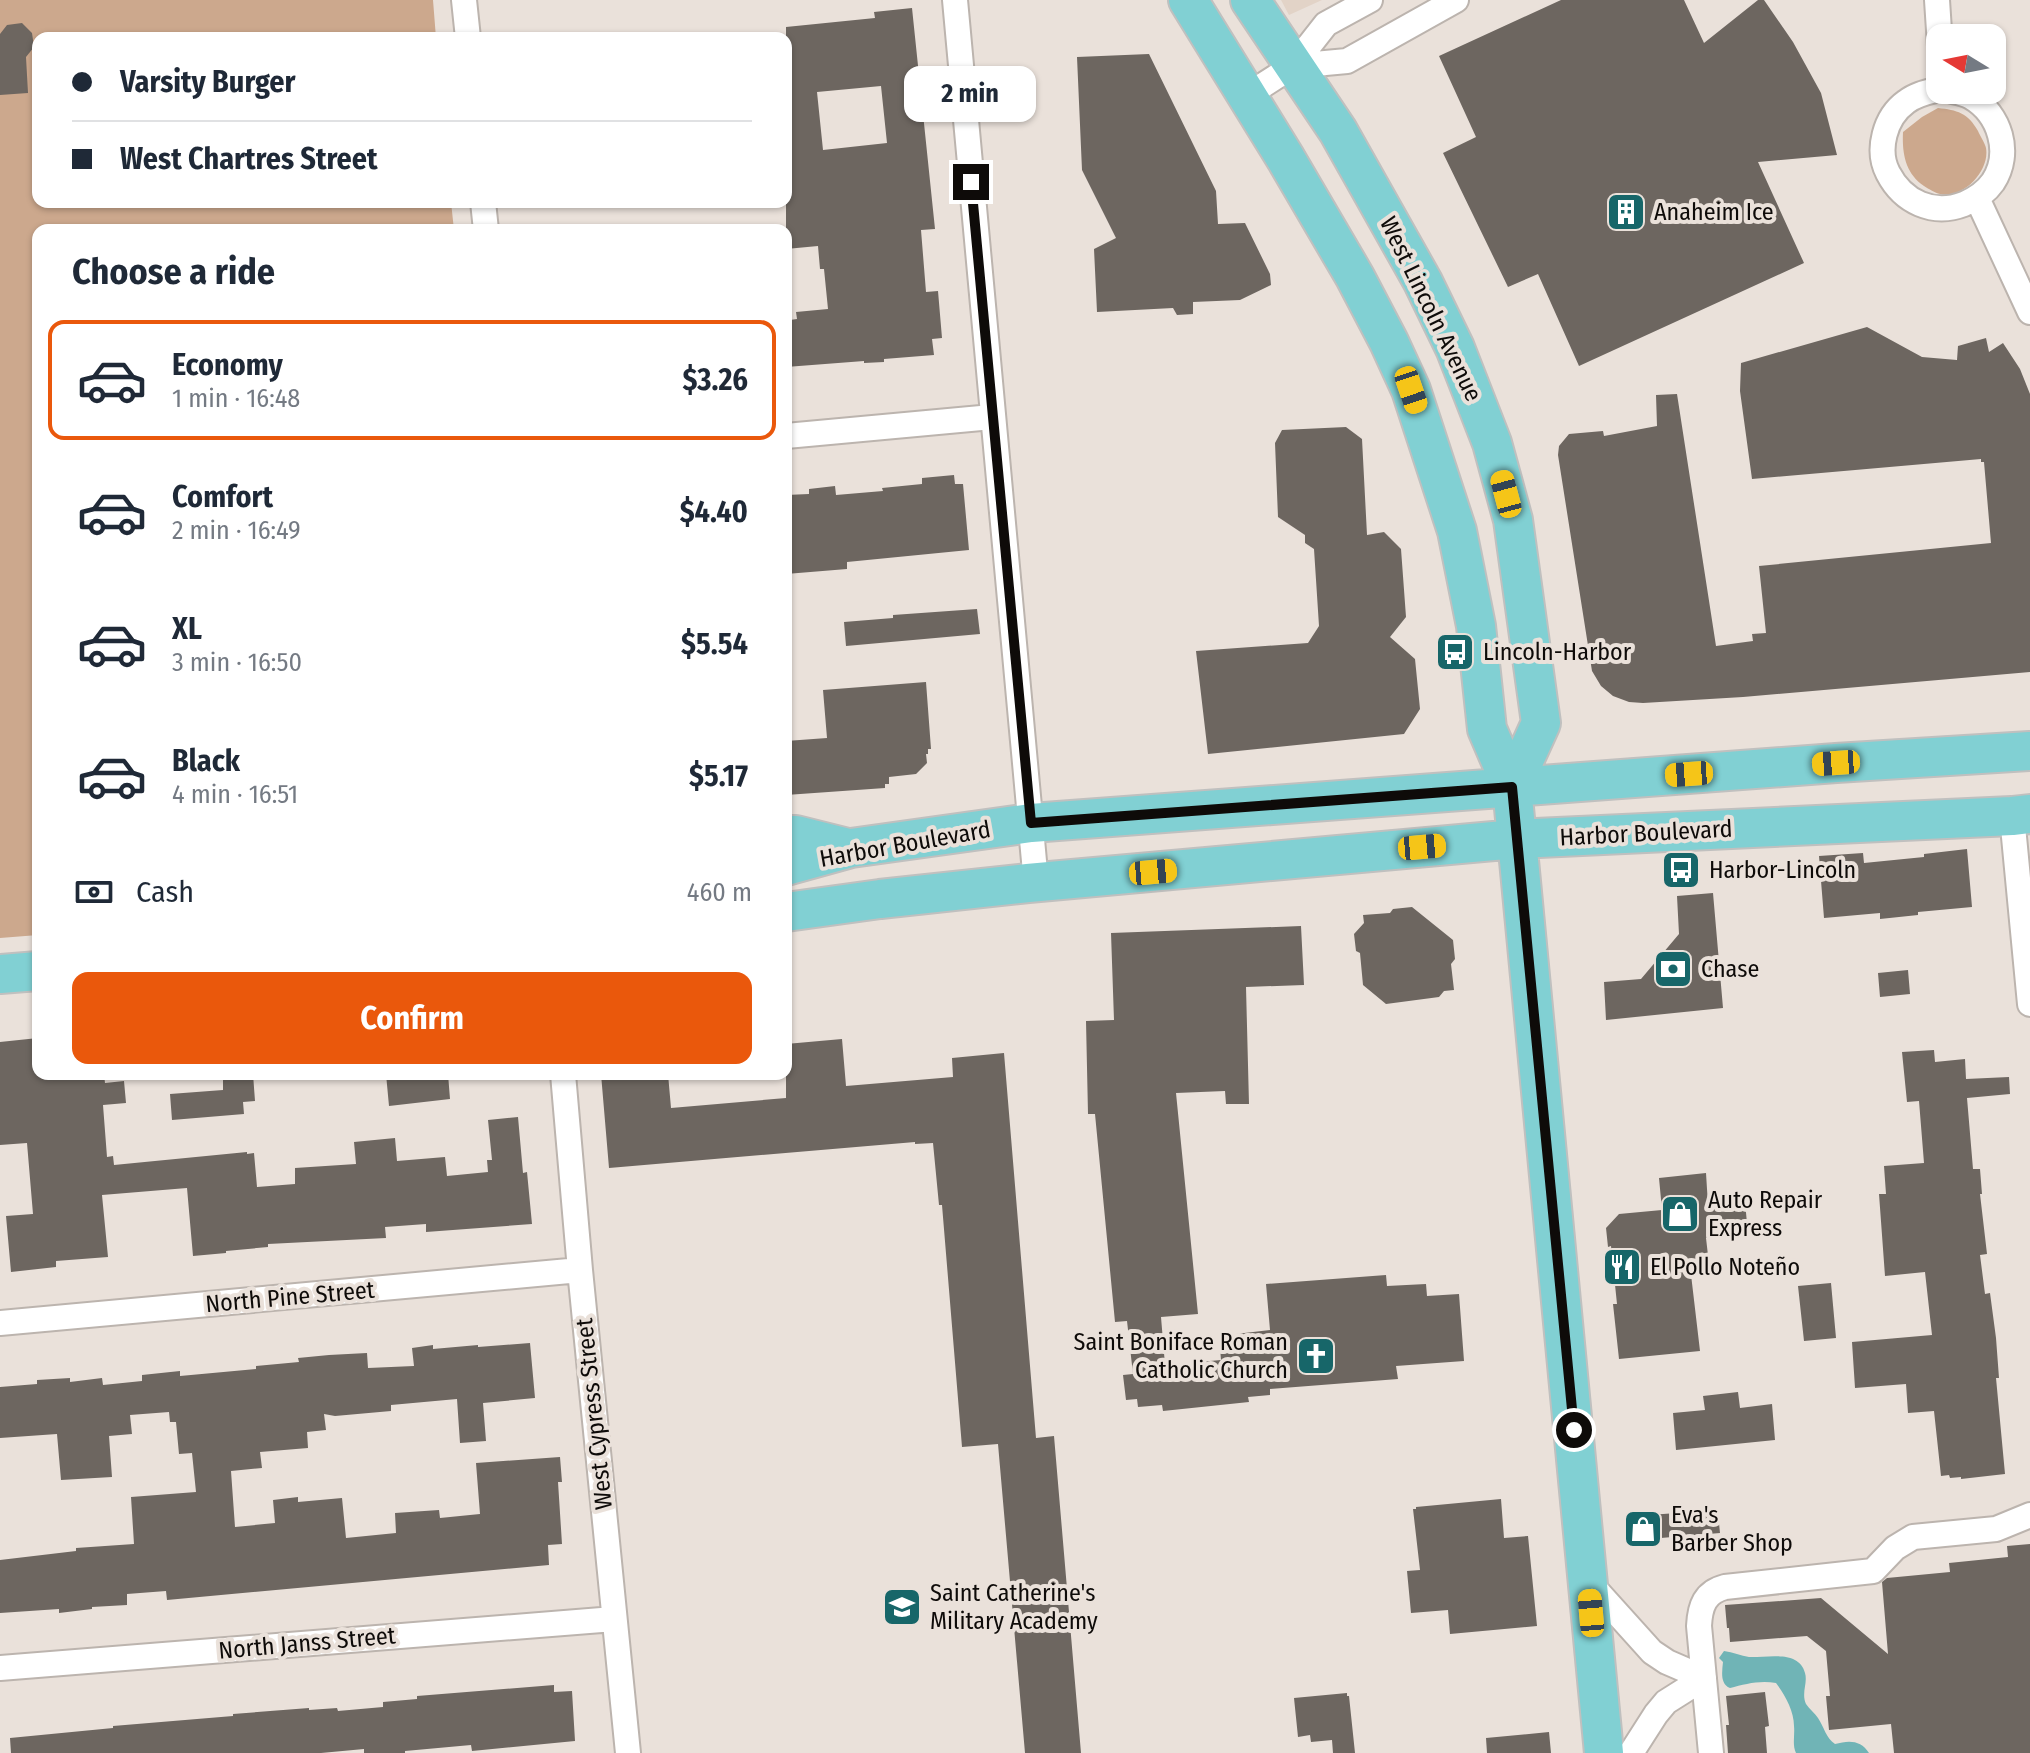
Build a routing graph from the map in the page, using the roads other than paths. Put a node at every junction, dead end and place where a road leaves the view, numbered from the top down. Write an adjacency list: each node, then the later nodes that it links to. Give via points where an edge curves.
1 (465, 0): 9 (street)
2 (955, 0): 16 (street)
3 (1188, 0): 12 (main road, West Lincoln Avenue)
4 (1250, 0): 10 (main road, West Lincoln Avenue)
5 (1370, 0): 10 (street, via 1326,24)
6 (1456, 0): 10 (street, via 1347,61)
7 (1937, 0): 8 (street)
8 (1939, 24)
9 (468, 32)
10 (1293, 66): 12 (street); 19 (main road, West Lincoln Avenue, via 1338,131 1423,282 1492,443 1513,520 1541,723)
11 (1926, 92): 14 (street, via 1905,102 1891,118 1882,150 1885,168 1895,186 1932,209 1951,209)
12 (1246, 96): 19 (main road, West Lincoln Avenue, via 1355,277 1411,390 1457,531 1476,626 1487,729)
13 (1981, 104): 14 (street, via 1996,123 2002,144 1993,182)
14 (1977, 198): 15 (street)
15 (2030, 312)
16 (992, 417): 17 (street); 21 (street)
17 (792, 435)
18 (2030, 751): 19 (main road, Harbor Boulevard)
19 (1512, 787): 21 (main road, Harbor Boulevard); 23 (main road, West Lincoln Avenue)
20 (2021, 815): 23 (main road, Harbor Boulevard); 30 (street)
21 (1031, 823): 24 (main road, Harbor Boulevard); 26 (street)
22 (792, 835): 24 (main road)
23 (1516, 839): 26 (main road, Harbor Boulevard); 35 (main road, West Lincoln Avenue)
24 (851, 848): 25 (main road, Harbor Boulevard)
25 (792, 864)
26 (1036, 883): 27 (main road, Harbor Boulevard)
27 (792, 911)
28 (32, 971): 29 (main road)
29 (0, 974)
30 (2030, 1004)
31 (564, 1080): 32 (street, West Cypress Street)
32 (580, 1270): 33 (street, North Pine Street); 36 (street, West Cypress Street)
33 (0, 1323)
34 (2030, 1515): 38 (street, via 1996,1529 1913,1537 1873,1571 1714,1589 1699,1614)
35 (1588, 1581): 38 (street, via 1652,1652); 40 (main road, West Lincoln Avenue)
36 (614, 1619): 37 (street, North Janss Street); 39 (street, West Cypress Street)
37 (0, 1668)
38 (1704, 1678): 41 (street, via 1666,1702); 42 (street)
39 (628, 1753)
40 (1604, 1753)
41 (1631, 1753)
42 (1711, 1753)

